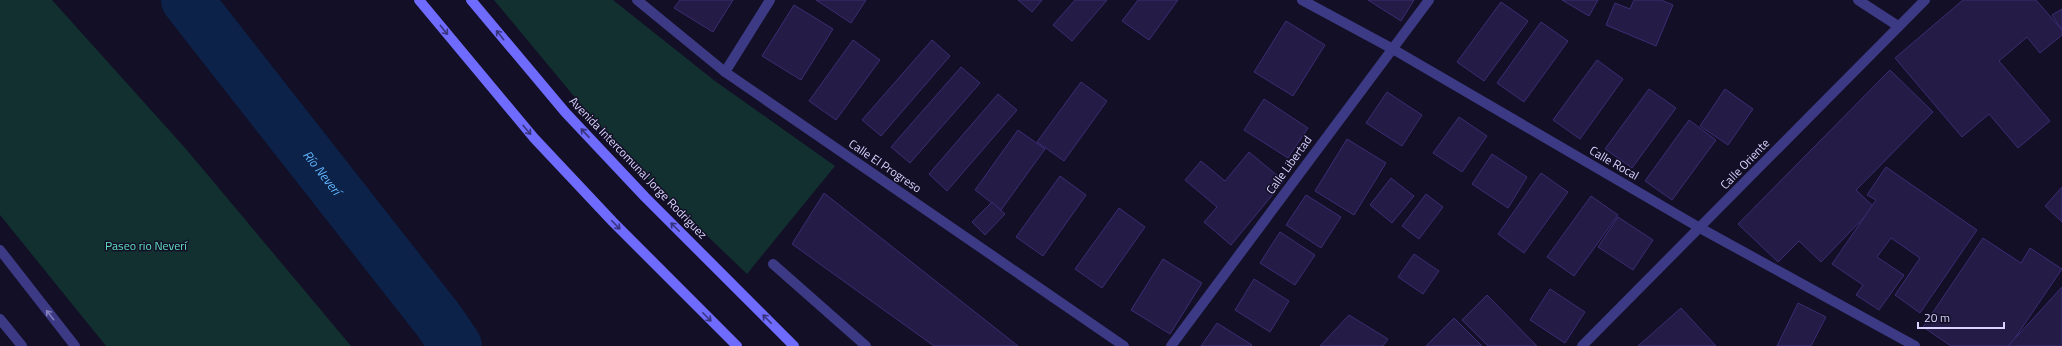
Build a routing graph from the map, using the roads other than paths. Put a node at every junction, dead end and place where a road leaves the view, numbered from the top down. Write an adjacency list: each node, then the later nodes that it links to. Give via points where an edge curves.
1 (419, 0): 18 (main road, one-way to 18, via 534,138 613,222)
2 (472, 0): 19 (main road, Avenida Intercomunal Jorge Rodriguez, one-way to 2, via 645,197 565,112)
3 (637, 0): 11 (street, Calle El Progreso)
4 (770, 0): 11 (street)
5 (1302, 0): 10 (street, Calle Rocal)
6 (1429, 0): 10 (street, Calle Libertad)
7 (1858, 0): 9 (street)
8 (1925, 0): 9 (street, Calle Oriente)
9 (1898, 26): 12 (street, Calle Oriente)
10 (1391, 48): 12 (street, Calle Rocal); 22 (street, Calle Libertad)
11 (725, 72): 21 (street, Calle El Progreso)
12 (1700, 228): 23 (street, Calle Oriente); 24 (street, Calle Rocal)
13 (0, 250): 17 (street, one-way to 13)
14 (773, 264): 20 (street)
15 (0, 319): 16 (street)
16 (22, 346)
17 (75, 346)
18 (737, 346)
19 (794, 346)
20 (866, 346)
21 (1124, 346)
22 (1171, 346)
23 (1582, 346)
24 (1914, 346)

